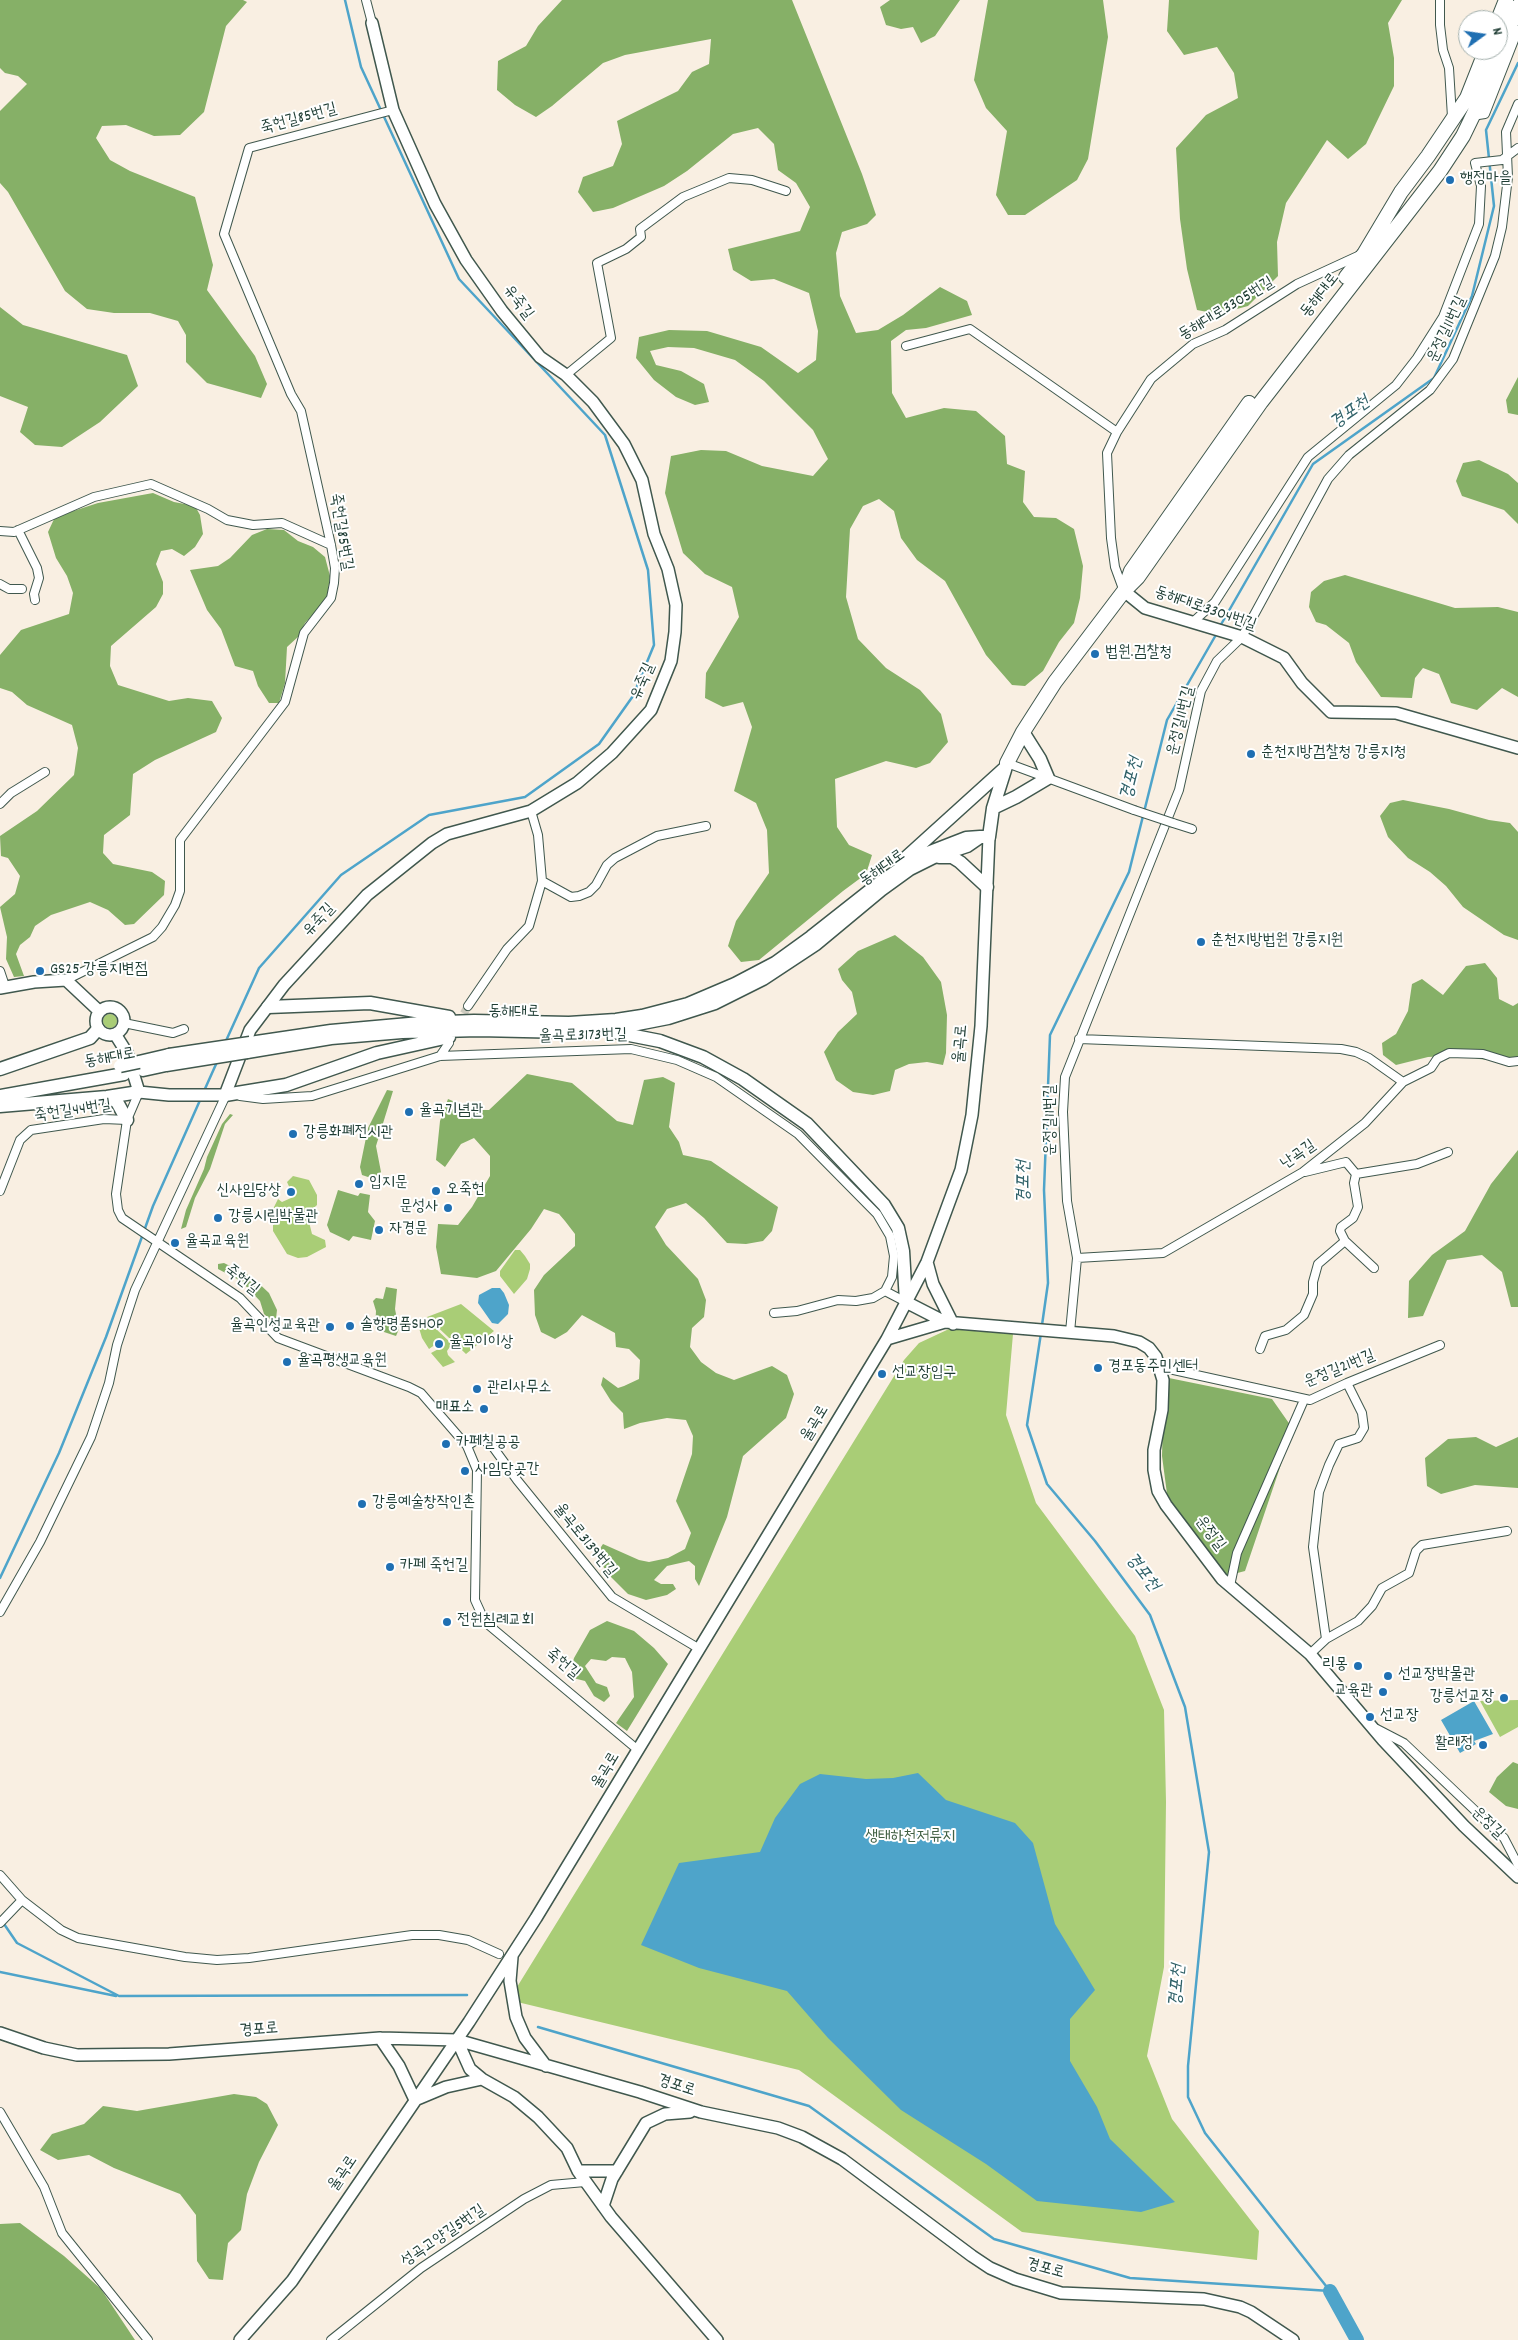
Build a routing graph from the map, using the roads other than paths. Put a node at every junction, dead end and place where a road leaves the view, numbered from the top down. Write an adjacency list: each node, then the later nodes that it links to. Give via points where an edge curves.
1 (366, 0): 4 (street, 유죽길)
2 (1440, 0): 10 (street)
3 (1518, 6): 9 (highway, 동해대로)
4 (372, 24): 8 (street, 유죽길)
5 (1518, 30): 9 (street, via 1485,114)
6 (1482, 60): 10 (highway, 동해대로, via 1467,98)
7 (1518, 104): 12 (street, 운정길11번길, via 1506,132)
8 (389, 111): 16 (street, 유죽길, via 466,260 533,349); 20 (street, 죽헌길85번길, via 249,148 224,234 301,411)
9 (1472, 116): 23 (highway, 동해대로, via 1440,171 1261,402 1138,577)
10 (1452, 120): 14 (highway, 동해대로, via 1401,192)
11 (1518, 148): 12 (street)
12 (1505, 158): 25 (street, via 1476,165 1481,186 1479,224 1443,316 1418,358 1396,385 1308,457); 26 (street, 운정길11번길, via 1504,211 1495,256 1453,359 1430,390 1349,455 1328,479)
13 (786, 191): 16 (street, via 752,180 729,178 683,197 640,229 641,237 626,249 597,263 611,338)
14 (1364, 254): 17 (street, 동해대로3305번길, via 1297,284 1225,330 1193,344 1151,380); 23 (highway, 동해대로, via 1228,431 1131,571)
15 (906, 346): 17 (street, via 970,329)
16 (566, 375): 34 (street, 유죽길, via 593,402 624,444 642,480 654,534 668,569 676,605 676,632 671,661 651,710 612,753 577,783)
17 (1117, 432): 23 (street, 동해대로3305번길, via 1107,453 1111,538 1115,567)
18 (18, 530): 19 (street); 20 (street, via 94,497 151,484 227,520 253,525 282,524); 24 (street, via 37,568)
19 (0, 531)
20 (331, 545): 43 (street, 죽헌길85번길, via 336,568 331,598 304,633 285,702 180,840 180,891 162,927 153,937)
21 (0, 584): 22 (street, via 9,589)
22 (22, 589)
23 (1124, 591): 25 (street, 동해대로3304번길, via 1145,608); 27 (highway, 동해대로, via 1055,682)
24 (36, 600)
25 (1199, 623): 26 (street, 동해대로3304번길)
26 (1242, 636): 28 (street, 동해대로3304번길, via 1284,658 1302,683 1331,712 1396,713); 55 (street, 운정길11번길, via 1217,661 1201,691 1179,790)
27 (1023, 732): 29 (highway, 동해대로); 31 (main road)
28 (1518, 748)
29 (1007, 765): 31 (street); 33 (main road, 동해대로); 40 (main road)
30 (45, 772): 32 (street, via 11,793)
31 (1048, 778): 33 (main road); 36 (street, bridge)
32 (0, 804)
33 (993, 808): 37 (main road, 동해대로)
34 (531, 810): 39 (street, via 538,835); 45 (street, 유죽길, via 448,834 432,843 367,895)
35 (706, 826): 39 (street, via 657,836 616,858 607,865 596,885 579,896 572,896)
36 (1192, 829)
37 (985, 837): 38 (main road, 동해대로); 40 (main road, 동해대로, via 966,838 930,852); 41 (street, 율곡로)
38 (934, 857): 41 (main road, via 952,857); 52 (main road, 동해대로, via 881,890 797,958 739,992 668,1018)
39 (542, 880): 46 (street, via 529,926 506,949)
40 (877, 885): 48 (main road, 동해대로, via 775,963 688,1004 616,1020 569,1023)
41 (987, 887): 77 (street, 율곡로, via 981,1026 972,1115 962,1170)
42 (0, 971): 44 (street)
43 (66, 980): 44 (street); 47 (street)
44 (3, 987)
45 (268, 1006): 48 (main road, via 370,1003); 65 (street, 유죽길, via 250,1030)
46 (468, 1006)
47 (99, 1011): 49 (street, via 107,1007 116,1008); 50 (street)
48 (474, 1021): 57 (main road, 동해대로, via 323,1032)
49 (124, 1023): 51 (street, via 173,1033); 54 (street)
50 (98, 1029): 54 (street, via 106,1034); 60 (main road, via 90,1038)
51 (184, 1029)
52 (602, 1029): 53 (main road, 동해대로, via 568,1032); 80 (main road, via 660,1041 702,1057 744,1078 807,1124 884,1205 898,1228)
53 (489, 1030): 57 (main road, 동해대로, via 402,1032); 65 (main road, via 400,1047 286,1085)
54 (115, 1034): 64 (street, via 127,1053)
55 (1079, 1040): 62 (street, via 1341,1049 1369,1058); 76 (street, 운정길11번길, via 1065,1077 1063,1112 1067,1201)
56 (448, 1044): 58 (street)
57 (249, 1048): 61 (main road, 동해대로, bridge)
58 (440, 1056): 65 (street, 율곡로3173번길, via 312,1096 263,1099); 79 (street, 율곡로3173번길, via 631,1049 677,1060 716,1077 798,1134 877,1214 890,1236 894,1256 892,1277)
59 (1518, 1061): 62 (street, 난곡길, via 1509,1062 1483,1054 1450,1053 1437,1059 1431,1068)
60 (0, 1069)
61 (122, 1070): 63 (main road, 동해대로); 66 (main road, 동해대로)
62 (1403, 1082): 71 (street, 난곡길, via 1365,1123)
63 (0, 1088)
64 (139, 1092): 65 (street); 67 (main road); 69 (street)
65 (225, 1095): 74 (street, 유죽길)
66 (0, 1096)
67 (107, 1097): 68 (main road); 69 (main road, via 117,1102)
68 (0, 1106)
69 (127, 1120): 73 (street, 죽헌길44번길, via 104,1119 31,1130 20,1140); 74 (street, 죽헌길, via 116,1194 118,1210 122,1218)
70 (1448, 1152): 72 (street, via 1418,1164)
71 (1303, 1172): 72 (street, via 1346,1162); 76 (street, 난곡길, via 1163,1253)
72 (1356, 1174): 75 (street, via 1358,1208 1353,1218 1341,1227)
73 (0, 1191)
74 (154, 1241): 90 (street, 죽헌길, via 240,1298 278,1338 409,1386 421,1394); 93 (street, 유죽길, via 117,1345 109,1383 91,1437 40,1542)
75 (1345, 1242): 78 (street); 86 (street, via 1318,1264 1310,1303 1304,1315 1286,1330 1266,1336)
76 (1077, 1258): 83 (street, 운정길11번길)
77 (927, 1262): 80 (street, 율곡로); 82 (street)
78 (1374, 1268)
79 (885, 1291): 80 (street); 81 (street, via 873,1298 838,1300 797,1311)
80 (906, 1302): 82 (street, 운정길); 84 (street, 율곡로)
81 (774, 1313)
82 (949, 1323): 83 (street, 운정길); 84 (street)
83 (1067, 1332): 87 (street, 운정길, via 1114,1336 1139,1342 1149,1348)
84 (887, 1340): 95 (street, 율곡로)
85 (1440, 1345): 88 (street, 운정길21번길)
86 (1260, 1348)
87 (1160, 1367): 89 (street, 운정길21번길); 92 (street, 운정길, via 1162,1410 1154,1450 1158,1491)
88 (1347, 1383): 89 (street, 운정길21번길); 94 (street, via 1362,1413 1364,1428 1358,1438 1339,1444 1319,1492 1313,1547)
89 (1304, 1400): 92 (street, via 1237,1553)
90 (467, 1446): 95 (street, 율곡로3139번길, via 478,1439 490,1443 612,1597); 98 (street, 죽헌길, via 477,1470 475,1600 485,1622)
91 (1507, 1531): 94 (street, via 1422,1546 1416,1551 1409,1573 1382,1588 1358,1621)
92 (1230, 1586): 96 (street, 운정길)
93 (0, 1612)
94 (1326, 1639): 96 (street)
95 (698, 1648): 98 (street, 율곡로)
96 (1310, 1654): 97 (street, 운정길)
97 (1373, 1727): 99 (street, via 1404,1743 1504,1838); 101 (street, 운정길, via 1464,1826)
98 (638, 1750): 105 (street, 율곡로)
99 (1518, 1865)
100 (0, 1875): 102 (street)
101 (1518, 1877)
102 (20, 1903): 103 (street); 104 (street, via 78,1938 185,1957 249,1958 412,1935 468,1940)
103 (0, 1923)
104 (499, 1954)
105 (512, 1955): 108 (street, 율곡로); 109 (street, via 510,1982 516,2018 525,2038)
106 (0, 2033): 107 (street, 경포로, via 44,2048 77,2054 169,2054)
107 (380, 2038): 108 (street, 경포로); 111 (street, via 399,2066)
108 (457, 2040): 109 (street, 경포로); 110 (street, via 470,2069); 111 (street, 율곡로)
109 (546, 2066): 113 (street, 경포로)
110 (482, 2078): 111 (street, via 446,2086); 114 (street, via 514,2097 538,2117 567,2148)
111 (415, 2100): 119 (street, 율곡로, via 292,2281)
112 (0, 2112): 118 (street, via 44,2187 62,2234)
113 (701, 2112): 115 (street, via 665,2114 646,2123); 122 (street, 경포로, via 778,2128 821,2146 972,2256 1015,2279 1061,2293 1204,2299 1252,2312)
114 (578, 2171): 115 (street); 116 (street)
115 (616, 2171): 117 (street)
116 (586, 2182): 117 (street); 120 (street, 성곡고양길5번길, via 551,2185 524,2199 421,2268)
117 (603, 2206): 121 (street)
118 (148, 2340)
119 (240, 2340)
120 (331, 2340)
121 (717, 2340)
122 (1293, 2340)

